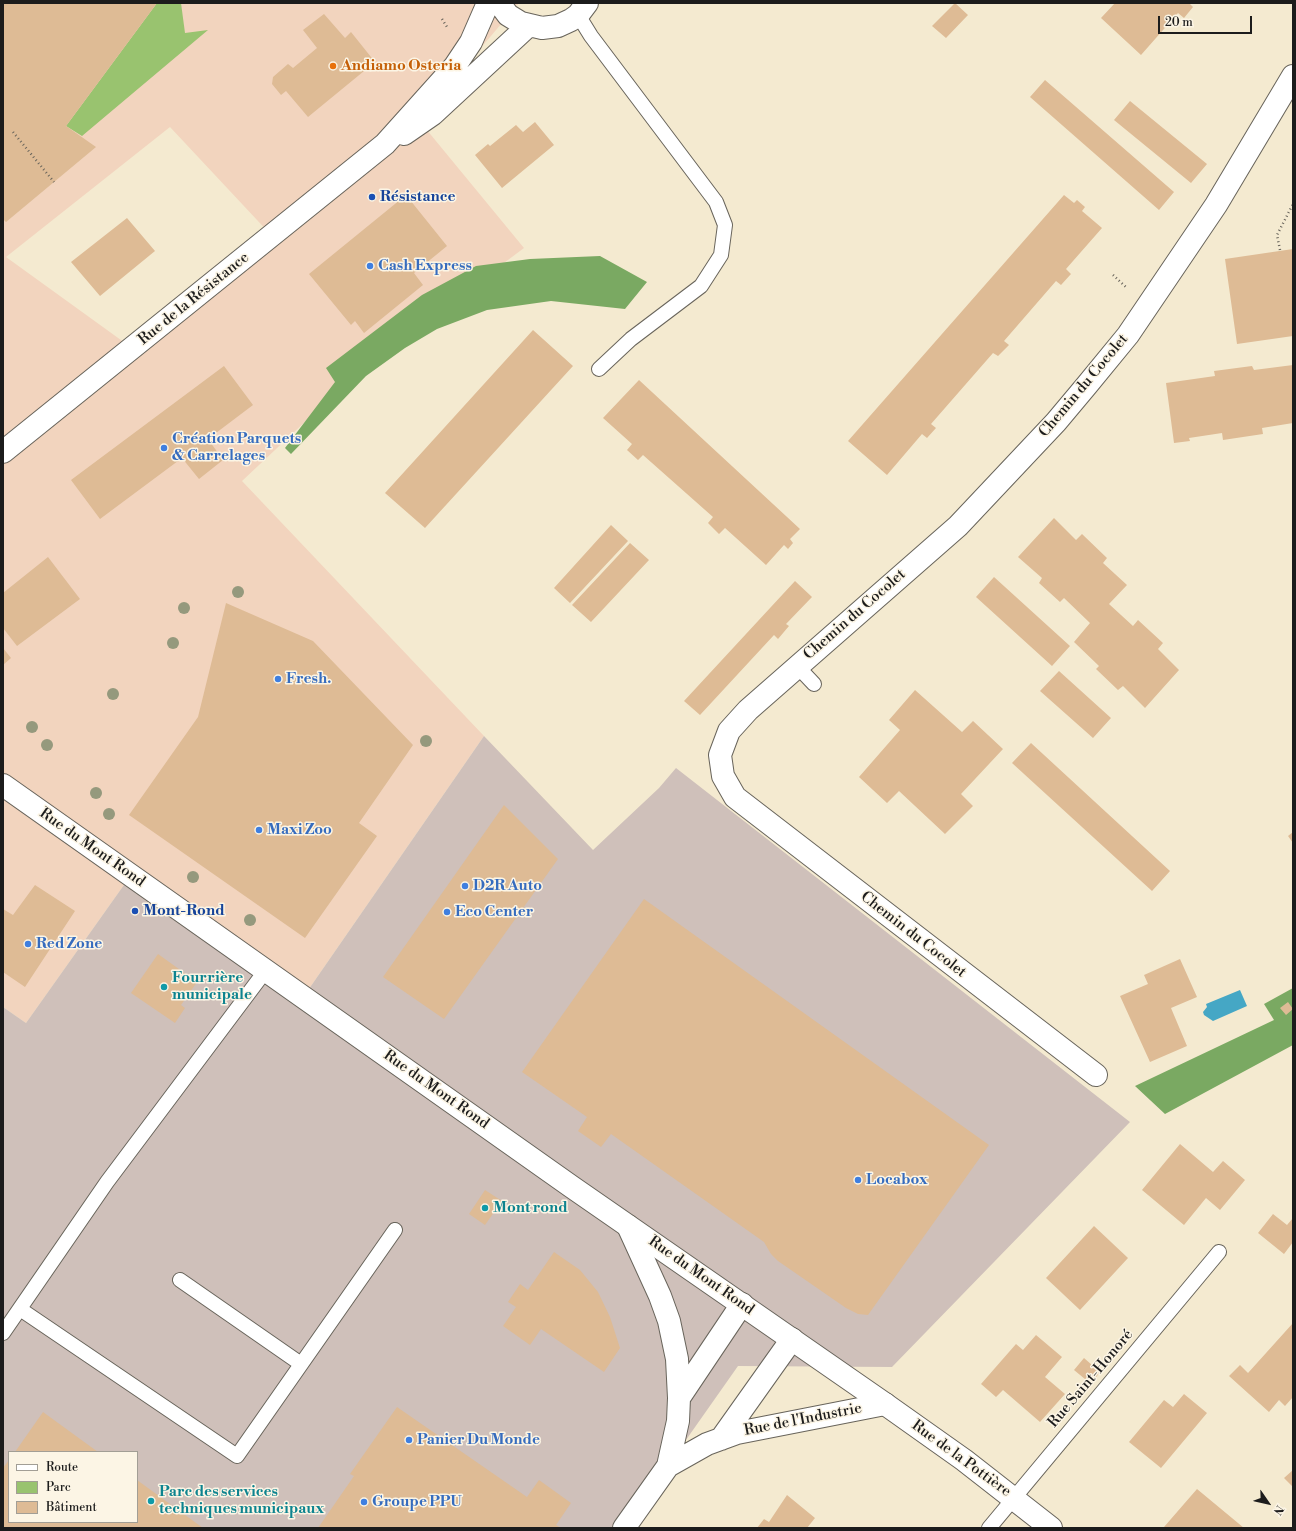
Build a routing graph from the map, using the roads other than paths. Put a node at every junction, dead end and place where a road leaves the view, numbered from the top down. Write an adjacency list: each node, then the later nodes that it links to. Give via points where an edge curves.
1 (488, 3): 6 (street, Rue de la Résistance, via 478,30 459,60)
2 (499, 3): 4 (street, via 514,19)
3 (582, 9): 4 (street, via 564,23 550,28); 7 (lane, via 716,202 725,225 721,255 701,286 631,339)
4 (528, 26): 6 (street, Rue de la Résistance, via 433,114 416,127)
5 (1293, 76): 9 (street, Chemin du Cocolet, via 1216,205 1128,335 1056,422 958,526)
6 (385, 144): 8 (street, Rue de la Résistance)
7 (599, 369)
8 (3, 452)
9 (797, 666): 10 (lane); 13 (street, Chemin du Cocolet, via 748,710 729,731 720,754 722,776 735,797)
10 (814, 684)
11 (3, 785): 12 (street, Rue du Mont Rond)
12 (266, 970): 14 (street, Rue du Mont Rond); 19 (lane, via 107,1182)
13 (1096, 1075)
14 (628, 1226): 18 (street, Rue du Mont Rond); 23 (street, Rue de l'Industrie, via 669,1321 677,1359)
15 (395, 1230): 22 (lane)
16 (1219, 1252): 27 (lane, Rue Saint-Honoré)
17 (180, 1280): 22 (lane)
18 (742, 1304): 21 (street, Rue du Mont Rond); 23 (street)
19 (20, 1309): 20 (lane); 22 (lane, via 237,1456)
20 (3, 1333)
21 (792, 1339): 24 (street, Rue du Mont Rond); 25 (street, Rue de l'Industrie)
22 (301, 1364)
23 (679, 1398): 26 (street, Rue de l'Industrie, via 678,1421)
24 (878, 1398): 25 (street, Rue de l'Industrie, via 755,1428); 27 (street, Rue de la Pottière)
25 (721, 1439): 26 (street, Rue de l'Industrie, via 691,1452)
26 (668, 1466): 28 (street, Rue de l'Industrie)
27 (1014, 1498): 29 (lane, Rue Saint-Honoré); 30 (street, Rue de la Pottière)
28 (624, 1528)
29 (989, 1528)
30 (1050, 1528)

